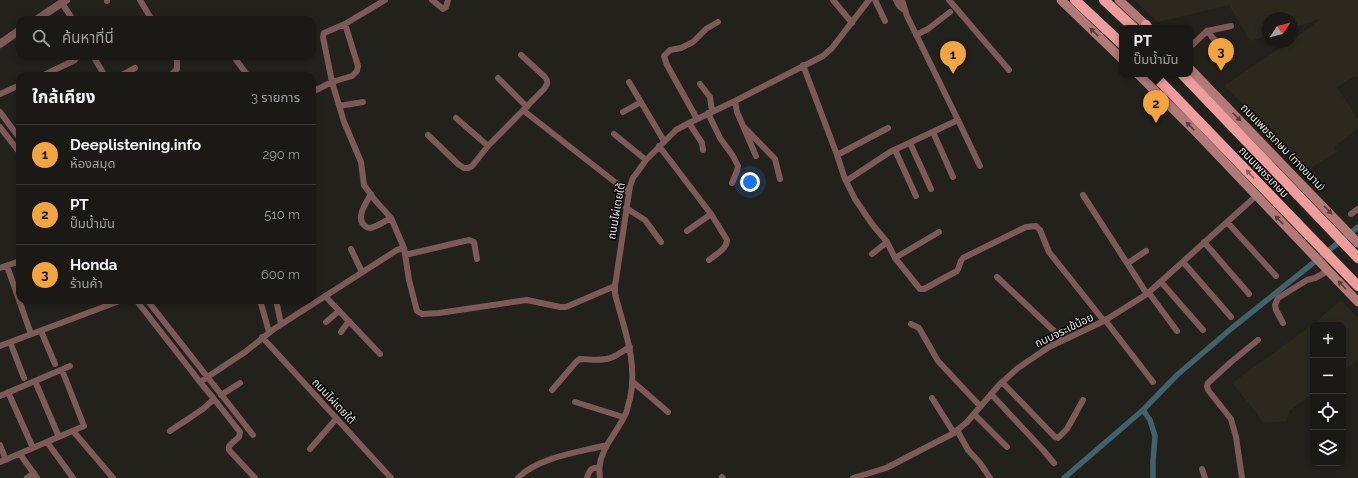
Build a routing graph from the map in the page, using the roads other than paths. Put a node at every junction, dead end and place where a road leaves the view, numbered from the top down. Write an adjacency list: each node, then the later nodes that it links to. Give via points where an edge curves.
1 (140, 0): 19 (street)
2 (385, 0): 23 (street)
3 (432, 0): 4 (street, via 443,9)
4 (448, 0)
5 (833, 0): 22 (street)
6 (869, 0): 22 (street, ถนนไผ่เตยใต้)
7 (875, 0): 20 (street)
8 (896, 0): 15 (street)
9 (949, 0): 42 (street)
10 (1061, 0): 34 (main road, one-way to 10)
11 (1075, 0): 30 (highway)
12 (1104, 0): 24 (highway)
13 (1119, 0): 25 (main road)
14 (64, 1): 17 (street); 18 (street)
15 (903, 4): 29 (street)
16 (950, 12): 29 (street)
17 (43, 16)
18 (71, 16)
19 (150, 16)
20 (885, 21)
21 (718, 22): 68 (street, via 706,29 693,42 670,50 664,56)
22 (852, 23): 40 (street, ถนนไผ่เตยใต้, via 832,48)
23 (344, 24): 53 (street, via 324,33 323,37); 53 (street, via 358,66 357,71 352,76)
24 (1131, 25)
25 (1146, 25)
26 (1231, 26): 27 (street)
27 (1207, 31): 32 (street); 35 (street)
28 (16, 33): 31 (street)
29 (916, 35): 69 (street)
30 (1119, 41)
31 (0, 44)
32 (1193, 44)
33 (521, 55): 63 (street, via 547,80 544,89)
34 (1119, 56)
35 (1230, 58)
36 (75, 60): 43 (street)
37 (95, 60): 44 (street)
38 (177, 60): 46 (street, via 177,69)
39 (236, 60): 47 (street)
40 (803, 65): 59 (street, ถนนไผ่เตยใต้); 84 (street)
41 (134, 68): 45 (street)
42 (1009, 70)
43 (50, 72)
44 (103, 72)
45 (127, 72)
46 (174, 72)
47 (245, 72)
48 (1193, 72): 106 (main road, ถนนเพชรเกษม (ทางขนาน), one-way to 106)
49 (1141, 77): 97 (main road, one-way to 49)
50 (1155, 77): 110 (highway, ถนนเพชรเกษม, one-way to 50, via 1231,154)
51 (1185, 77): 116 (highway, ถนนเพชรเกษม)
52 (498, 78): 63 (street)
53 (332, 82): 57 (street); 62 (street)
54 (629, 82): 61 (street)
55 (700, 84): 66 (street, via 710,97)
56 (16, 88): 58 (street)
57 (316, 90)
58 (0, 94)
59 (735, 101): 66 (street, ถนนไผ่เตยใต้); 71 (street)
60 (363, 102): 62 (street)
61 (640, 102): 65 (street); 79 (street)
62 (339, 106): 94 (street, via 361,162 364,185)
63 (526, 109): 80 (street); 93 (street)
64 (0, 112): 75 (street)
65 (623, 112)
66 (710, 112): 68 (street, ถนนไผ่เตยใต้); 91 (street, via 720,138 738,166)
67 (456, 118): 80 (street)
68 (697, 119): 70 (street, ถนนไผ่เตยใต้)
69 (958, 120): 74 (street); 87 (street)
70 (689, 123): 79 (street, ถนนไผ่เตยใต้, via 676,130); 82 (street)
71 (743, 126): 85 (street); 89 (street, via 775,159)
72 (0, 127): 81 (street)
73 (888, 128): 84 (street)
74 (933, 132): 78 (street); 88 (street)
75 (16, 133)
76 (614, 134): 86 (street)
77 (428, 135): 80 (street, via 464,168 472,166)
78 (910, 143): 83 (street); 92 (street)
79 (661, 144): 86 (street, ถนนไผ่เตยใต้); 100 (street)
80 (488, 146)
81 (16, 147)
82 (703, 150)
83 (895, 150): 90 (street); 96 (street)
84 (837, 155): 90 (street)
85 (756, 156)
86 (646, 160): 93 (street, ถนนไผ่เตยใต้, via 633,178)
87 (980, 166)
88 (953, 177)
89 (780, 179)
90 (846, 181): 108 (street, via 864,213)
91 (732, 183)
92 (931, 189)
93 (629, 193): 98 (street, ถนนไผ่เตยใต้)
94 (371, 194): 102 (street); 102 (street, via 361,212 360,220 366,228)
95 (1084, 195): 121 (street)
96 (916, 196)
97 (1256, 196): 103 (street, ถนนจระเข้น้อย); 110 (main road, one-way to 97)
98 (626, 208): 107 (street, via 645,220); 129 (street, ถนนไผ่เตยใต้)
99 (1358, 209): 101 (street)
100 (711, 214): 104 (street); 118 (street, via 727,243)
101 (1351, 214)
102 (391, 218): 113 (street)
103 (1227, 222): 109 (street, ถนนจระเข้น้อย); 126 (street)
104 (687, 231)
105 (939, 232): 115 (street)
106 (1356, 241)
107 (661, 242)
108 (887, 242): 114 (street); 115 (street)
109 (1204, 242): 119 (street, ถนนจระเข้น้อย); 133 (street)
110 (1311, 245): 124 (main road); 130 (highway, ถนนเพชรเกษม, via 1333,261)
111 (351, 249): 125 (street)
112 (1146, 251): 121 (street)
113 (404, 252): 117 (street, via 472,240); 125 (street, via 394,251); 129 (street, via 413,300 417,312 422,314 527,300 566,307)
114 (872, 254)
115 (895, 258): 148 (street, via 922,290 957,271 963,258 1026,227 1036,226 1049,252)
116 (1358, 258)
117 (477, 259)
118 (709, 260)
119 (1183, 262): 128 (street, ถนนจระเข้น้อย); 146 (street)
120 (16, 263): 122 (street)
121 (1128, 264): 132 (street)
122 (7, 266): 123 (street); 131 (street)
123 (0, 268)
124 (1327, 269): 136 (main road, one-way to 124); 151 (street, via 1278,298 1275,306)
125 (362, 272): 134 (street)
126 (1276, 276)
127 (997, 277): 161 (street)
128 (1161, 282): 132 (street, ถนนจระเข้น้อย); 154 (street)
129 (615, 286): 164 (street, ถนนไผ่เตยใต้)
130 (1358, 286)
131 (16, 292)
132 (1148, 293): 148 (street, ถนนจระเข้น้อย); 155 (street)
133 (1249, 294)
134 (325, 296): 135 (street); 145 (street)
135 (316, 300)
136 (1358, 302)
137 (20, 304): 158 (street)
138 (111, 304): 153 (street)
139 (139, 304): 172 (street)
140 (150, 304): 169 (street)
141 (261, 304): 156 (street)
142 (277, 304): 150 (street)
143 (280, 304): 150 (street)
144 (309, 304): 150 (street)
145 (339, 311): 147 (street); 149 (street)
146 (1231, 317)
147 (349, 321): 157 (street); 165 (street)
148 (1105, 321): 161 (street, ถนนจระเข้น้อย); 175 (street)
149 (326, 322)
150 (283, 323): 156 (street)
151 (1283, 323)
152 (910, 324): 186 (street, via 919,328 938,361)
153 (41, 330): 158 (street); 166 (street)
154 (1202, 330)
155 (1177, 331)
156 (269, 332): 159 (street)
157 (341, 332)
158 (31, 334): 162 (street)
159 (262, 338): 169 (street); 190 (street, ถนนไผ่เตยใต้)
160 (1258, 340): 219 (street, via 1207,386 1231,419)
161 (1062, 341): 174 (street, ถนนจระเข้น้อย, via 1039,352)
162 (10, 342): 163 (street); 170 (street)
163 (0, 345)
164 (630, 347): 173 (street, ถนนไผ่เตยใต้); 177 (street, via 607,359 580,359)
165 (380, 354)
166 (55, 364)
167 (70, 366): 168 (street)
168 (62, 370): 171 (street); 191 (street, via 84,426)
169 (208, 377): 172 (street); 180 (street)
170 (24, 378)
171 (35, 381): 178 (street); 195 (street)
172 (200, 382): 183 (street)
173 (633, 382): 187 (street); 189 (street, ถนนไผ่เตยใต้)
174 (1002, 382): 179 (street, ถนนจระเข้น้อย); 184 (street, via 1058,438)
175 (1153, 382)
176 (240, 383): 180 (street)
177 (552, 390)
178 (8, 392): 181 (street); 199 (street)
179 (990, 394): 186 (street, ถนนจระเข้น้อย); 204 (street)
180 (221, 395): 194 (street)
181 (0, 396)
182 (932, 398): 193 (street)
183 (214, 399): 192 (street); 212 (street, via 240,432 239,437 229,446 229,450)
184 (1084, 400)
185 (575, 402): 189 (street)
186 (980, 406): 188 (street, ถนนจระเข้น้อย)
187 (668, 412)
188 (974, 414): 193 (street, ถนนจระเข้น้อย); 200 (street)
189 (623, 417): 198 (street, ถนนไผ่เตยใต้)
190 (336, 418): 201 (street); 213 (street, ถนนไผ่เตยใต้)
191 (73, 431): 195 (street); 211 (street)
192 (170, 431)
193 (956, 431): 216 (street, ถนนจระเข้น้อย, via 886,468); 217 (street)
194 (253, 435)
195 (59, 437): 196 (street)
196 (47, 442): 199 (street); 210 (street)
197 (0, 445): 203 (street)
198 (607, 445): 205 (street, ถนนไผ่เตยใต้); 208 (street, via 548,460)
199 (33, 448): 202 (street)
200 (1007, 448)
201 (310, 449)
202 (20, 454): 203 (street); 207 (street)
203 (3, 461)
204 (1054, 463)
205 (598, 468): 214 (street, via 591,469); 215 (street)
206 (1202, 469): 218 (street)
207 (36, 476): 209 (street)
208 (520, 477)
209 (27, 478)
210 (73, 478)
211 (113, 478)
212 (255, 478)
213 (391, 478)
214 (587, 478)
215 (600, 478)
216 (853, 478)
217 (990, 478)
218 (1205, 478)
219 (1242, 478)

